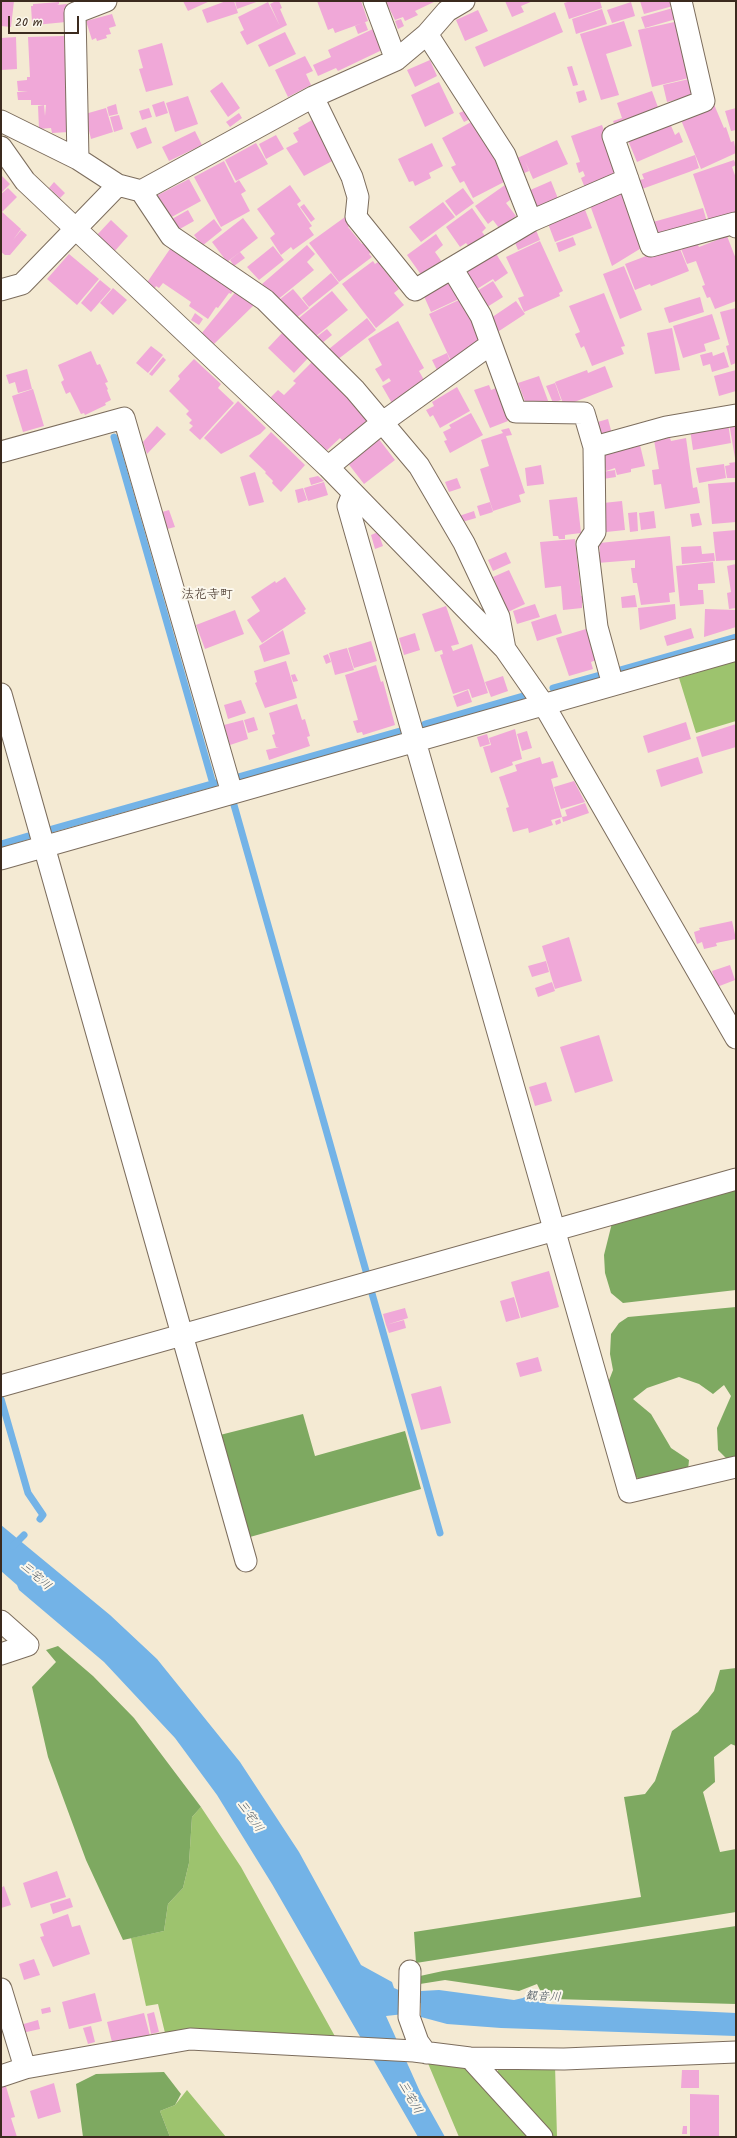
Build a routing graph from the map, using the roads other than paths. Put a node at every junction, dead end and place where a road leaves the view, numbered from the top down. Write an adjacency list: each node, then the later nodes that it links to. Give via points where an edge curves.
1 (106, 1): 10 (street, via 75,13)
2 (374, 1): 6 (street)
3 (464, 1): 5 (street, via 447,11)
4 (681, 1): 11 (street, via 704,101 614,136)
5 (428, 34): 6 (street); 14 (street, via 505,155)
6 (396, 60): 7 (street)
7 (313, 96): 13 (street); 17 (street, via 352,177 358,197 356,217 410,284 415,290)
8 (1, 121): 10 (street)
9 (1, 146): 16 (street, via 25,181)
10 (78, 159): 12 (street)
11 (628, 179): 14 (street); 15 (street, via 651,246 735,223)
12 (118, 185): 13 (street); 16 (street)
13 (141, 191): 21 (street, via 172,236 265,300 355,390)
14 (531, 221): 17 (street)
15 (736, 226)
16 (75, 229): 18 (street, via 22,284); 24 (street)
17 (452, 268): 19 (street, via 481,316)
18 (1, 290)
19 (491, 344): 21 (street); 22 (street, via 516,412 584,414)
20 (736, 415): 22 (street, via 666,427)
21 (383, 422): 24 (street); 26 (street, via 419,466 464,543 499,617)
22 (594, 447): 28 (street, via 595,532 587,544 597,627)
23 (1, 452): 32 (street, via 124,418)
24 (328, 466): 25 (street)
25 (353, 493): 26 (street); 31 (street, via 348,506)
26 (505, 649): 30 (street)
27 (736, 650): 28 (street)
28 (613, 685): 30 (street)
29 (1, 694): 33 (street)
30 (544, 705): 31 (street); 35 (street)
31 (416, 741): 32 (street); 37 (street)
32 (232, 793): 33 (street)
33 (44, 847): 34 (street); 38 (street)
34 (1, 859)
35 (736, 1038)
36 (736, 1179): 37 (street)
37 (556, 1230): 38 (street); 40 (street, via 629,1492)
38 (182, 1335): 39 (street); 41 (street)
39 (1, 1386)
40 (736, 1467)
41 (246, 1561)
42 (1, 1621): 43 (street, via 28,1645)
43 (1, 1654)
44 (409, 1978): 46 (street, via 409,2017)
45 (1, 1989): 49 (street)
46 (420, 2052): 48 (street); 49 (street, via 190,2039)
47 (736, 2052): 48 (street, via 564,2060)
48 (470, 2058): 51 (street)
49 (25, 2068): 50 (street)
50 (1, 2076)
51 (542, 2137)

